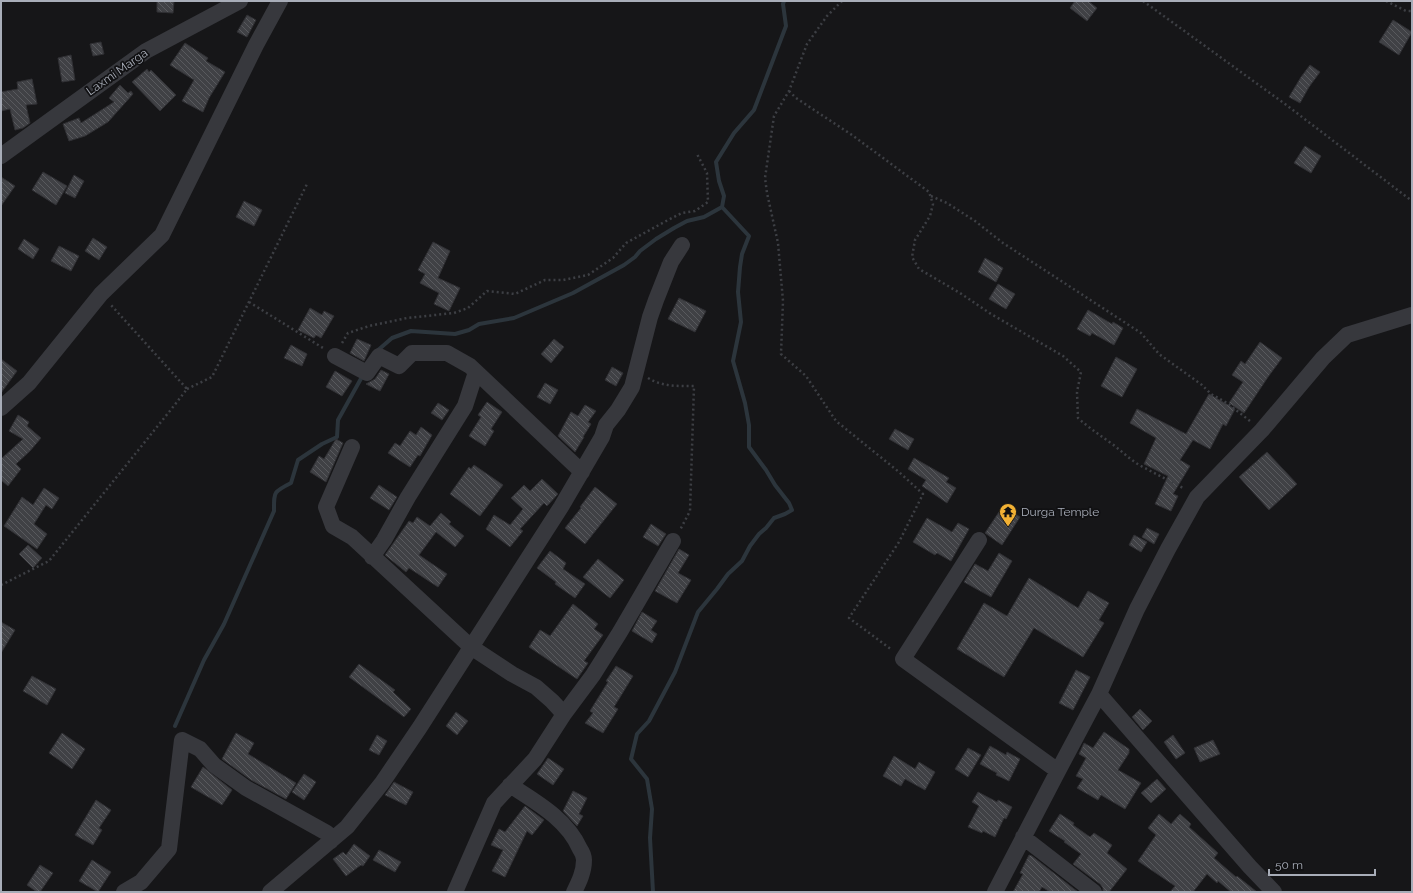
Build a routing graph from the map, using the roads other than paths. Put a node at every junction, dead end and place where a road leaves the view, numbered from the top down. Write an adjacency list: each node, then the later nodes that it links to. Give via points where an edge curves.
1 (213, 1): 4 (street)
2 (240, 1): 4 (street, Laxmi Marga)
3 (280, 1): 10 (street, via 162,235 101,294 29,383)
4 (209, 17): 5 (street, Laxmi Marga, via 146,51)
5 (1, 156)
6 (682, 245): 12 (street, via 671,262 654,305 632,386 606,425)
7 (1412, 315): 17 (street, via 1347,335 1323,358 1262,430 1197,497 1137,609)
8 (336, 356): 9 (street, via 368,373 378,356 399,366 412,352 447,353)
9 (476, 372): 12 (street); 15 (street, via 465,406)
10 (1, 408)
11 (352, 447): 15 (street, via 326,507 333,526 352,537)
12 (582, 472): 16 (street)
13 (979, 540): 19 (street, via 903,659)
14 (673, 541): 18 (street, via 593,675)
15 (372, 556): 16 (street)
16 (471, 647): 18 (street, via 536,687); 22 (street, via 382,783 346,827)
17 (1099, 694): 19 (street); 29 (street)
18 (564, 714): 20 (street, via 535,759)
19 (1058, 771): 21 (street)
20 (510, 785): 25 (street, via 494,803); 26 (street, via 558,818 578,842 584,858 582,875)
21 (1023, 837): 27 (street); 28 (street)
22 (331, 841): 23 (street, via 327,833 246,788 214,765 200,749 182,740 169,848 142,882); 24 (street)
23 (124, 892)
24 (270, 892)
25 (455, 892)
26 (574, 892)
27 (995, 892)
28 (1094, 892)
29 (1274, 892)

